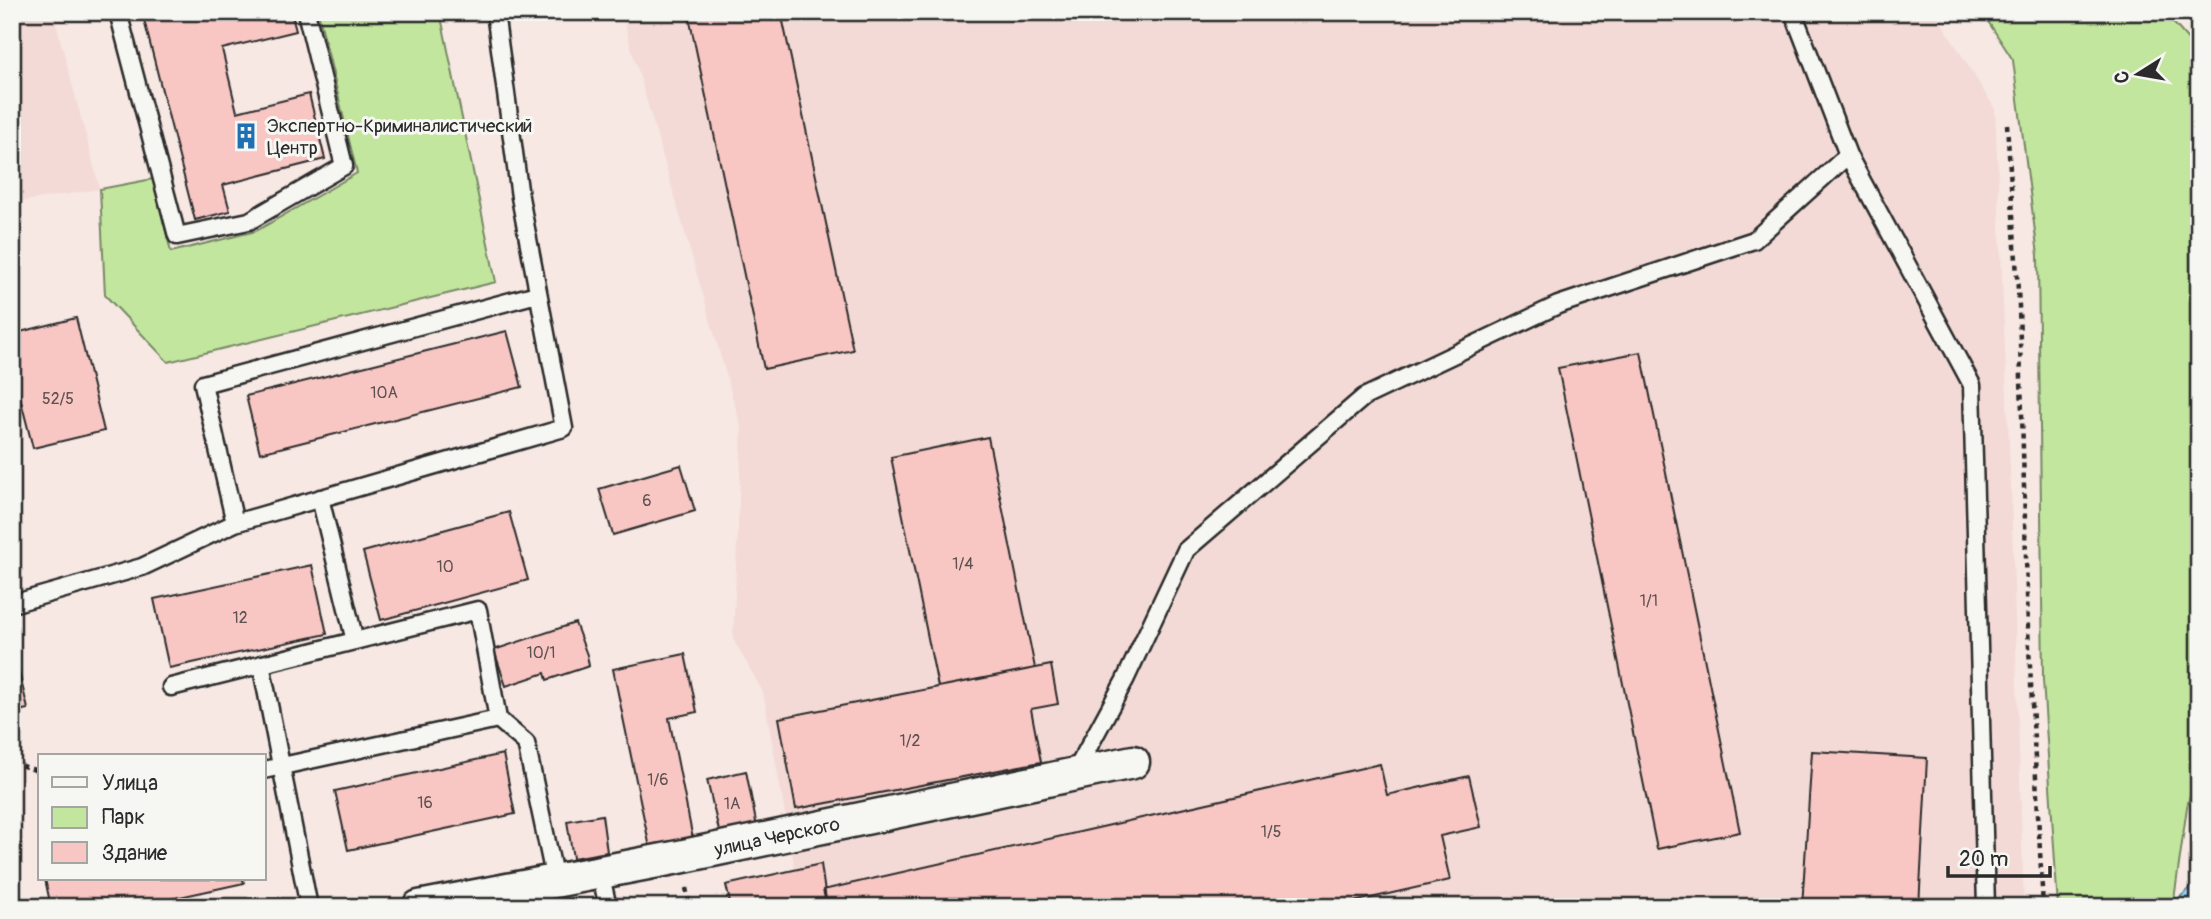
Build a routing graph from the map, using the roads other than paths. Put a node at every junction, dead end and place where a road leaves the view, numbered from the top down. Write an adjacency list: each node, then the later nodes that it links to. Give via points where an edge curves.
1 (118, 12): 2 (lane, via 177,236 249,221 344,166)
2 (306, 12)
3 (495, 12): 6 (lane)
4 (1793, 12): 5 (lane)
5 (1848, 155): 16 (lane, via 1754,240 1558,305 1364,397 1186,550 1125,680); 22 (lane, via 1972,385)
6 (537, 294): 7 (lane, via 564,428); 8 (lane, via 203,384)
7 (320, 498): 8 (lane); 10 (lane)
8 (235, 523): 9 (lane, via 142,567)
9 (12, 604)
10 (355, 641): 11 (lane); 13 (lane, via 478,610)
11 (261, 664): 12 (lane); 15 (lane)
12 (171, 687)
13 (498, 719): 15 (lane); 18 (lane, via 526,743)
14 (1133, 762): 16 (street, улица Черского)
15 (272, 769): 19 (lane)
16 (1074, 774): 17 (street, улица Черского)
17 (600, 872): 18 (street, улица Черского); 21 (lane)
18 (555, 880): 20 (street, улица Черского)
19 (309, 907)
20 (419, 907)
21 (608, 907)
22 (1986, 907)

